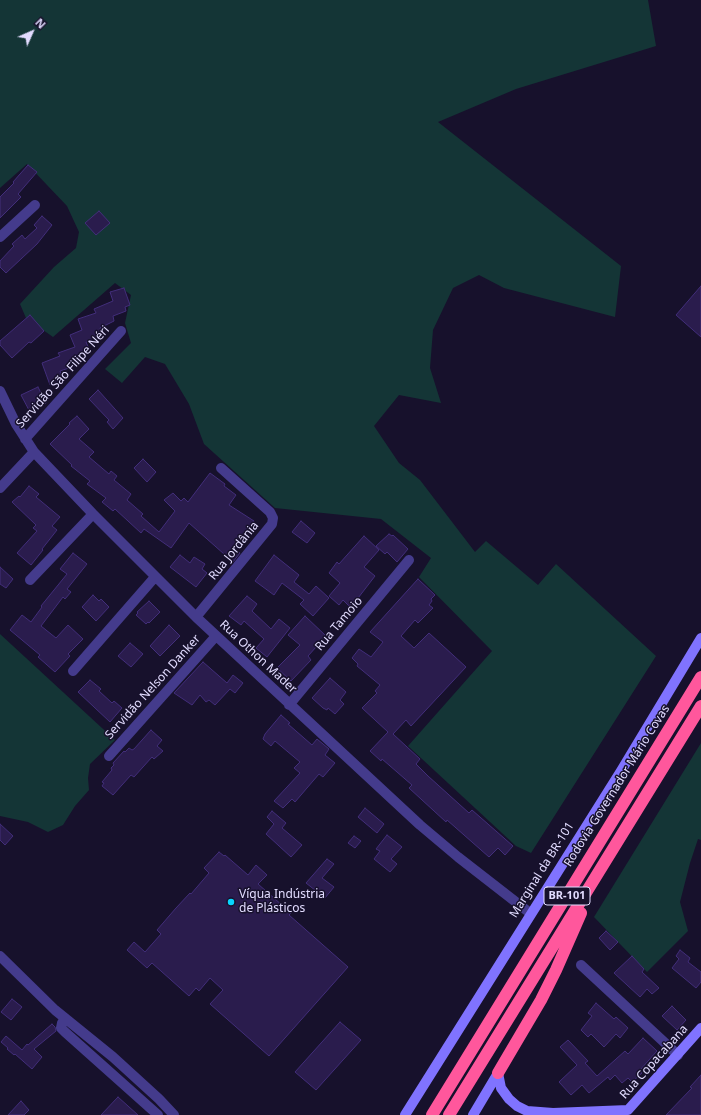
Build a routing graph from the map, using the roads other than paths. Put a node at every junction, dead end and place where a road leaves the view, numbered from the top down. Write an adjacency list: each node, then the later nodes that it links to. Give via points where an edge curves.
1 (35, 205): 2 (street)
2 (0, 238)
3 (121, 331): 5 (street, Servidão São Filipe Néri)
4 (0, 391): 5 (street, Rua Othon Mader)
5 (25, 439): 6 (street, Rua Othon Mader)
6 (34, 452): 8 (street); 9 (street, Rua Othon Mader)
7 (221, 468): 13 (street, Rua Jordânia, via 270,512 272,524)
8 (0, 488)
9 (93, 514): 11 (street, Rua Othon Mader); 12 (street)
10 (409, 560): 18 (street, Rua Tamoio)
11 (155, 577): 13 (street, Rua Othon Mader); 16 (street)
12 (30, 580)
13 (196, 617): 14 (street, Rua Othon Mader)
14 (216, 636): 18 (street, Rua Othon Mader); 20 (street, Servidão Nelson Danker)
15 (701, 638): 22 (main road, Marginal da BR-101, via 621,771)
16 (73, 672)
17 (701, 677): 34 (highway, Rodovia Governador Mário Covas / BR-101)
18 (289, 705): 22 (street, Rua Othon Mader, via 420,825)
19 (701, 706): 21 (highway, BR-101)
20 (109, 756)
21 (600, 870): 28 (highway, via 541,1000); 35 (highway, BR-101)
22 (530, 913): 33 (main road, Marginal da BR-101)
23 (0, 956): 25 (street)
24 (581, 965): 27 (street)
25 (65, 1018): 31 (street, via 61,1028); 32 (street, via 113,1057)
26 (701, 1028): 27 (main road, Rua Copacabana)
27 (678, 1055): 29 (main road, Rua Copacabana)
28 (498, 1073): 30 (main road, Rua Copacabana, via 501,1088 517,1106 527,1111); 36 (main road)
29 (630, 1112): 30 (main road, Rua Copacabana)
30 (549, 1114)
31 (158, 1115)
32 (174, 1115)
33 (405, 1115)
34 (432, 1115)
35 (449, 1115)
36 (473, 1115)

